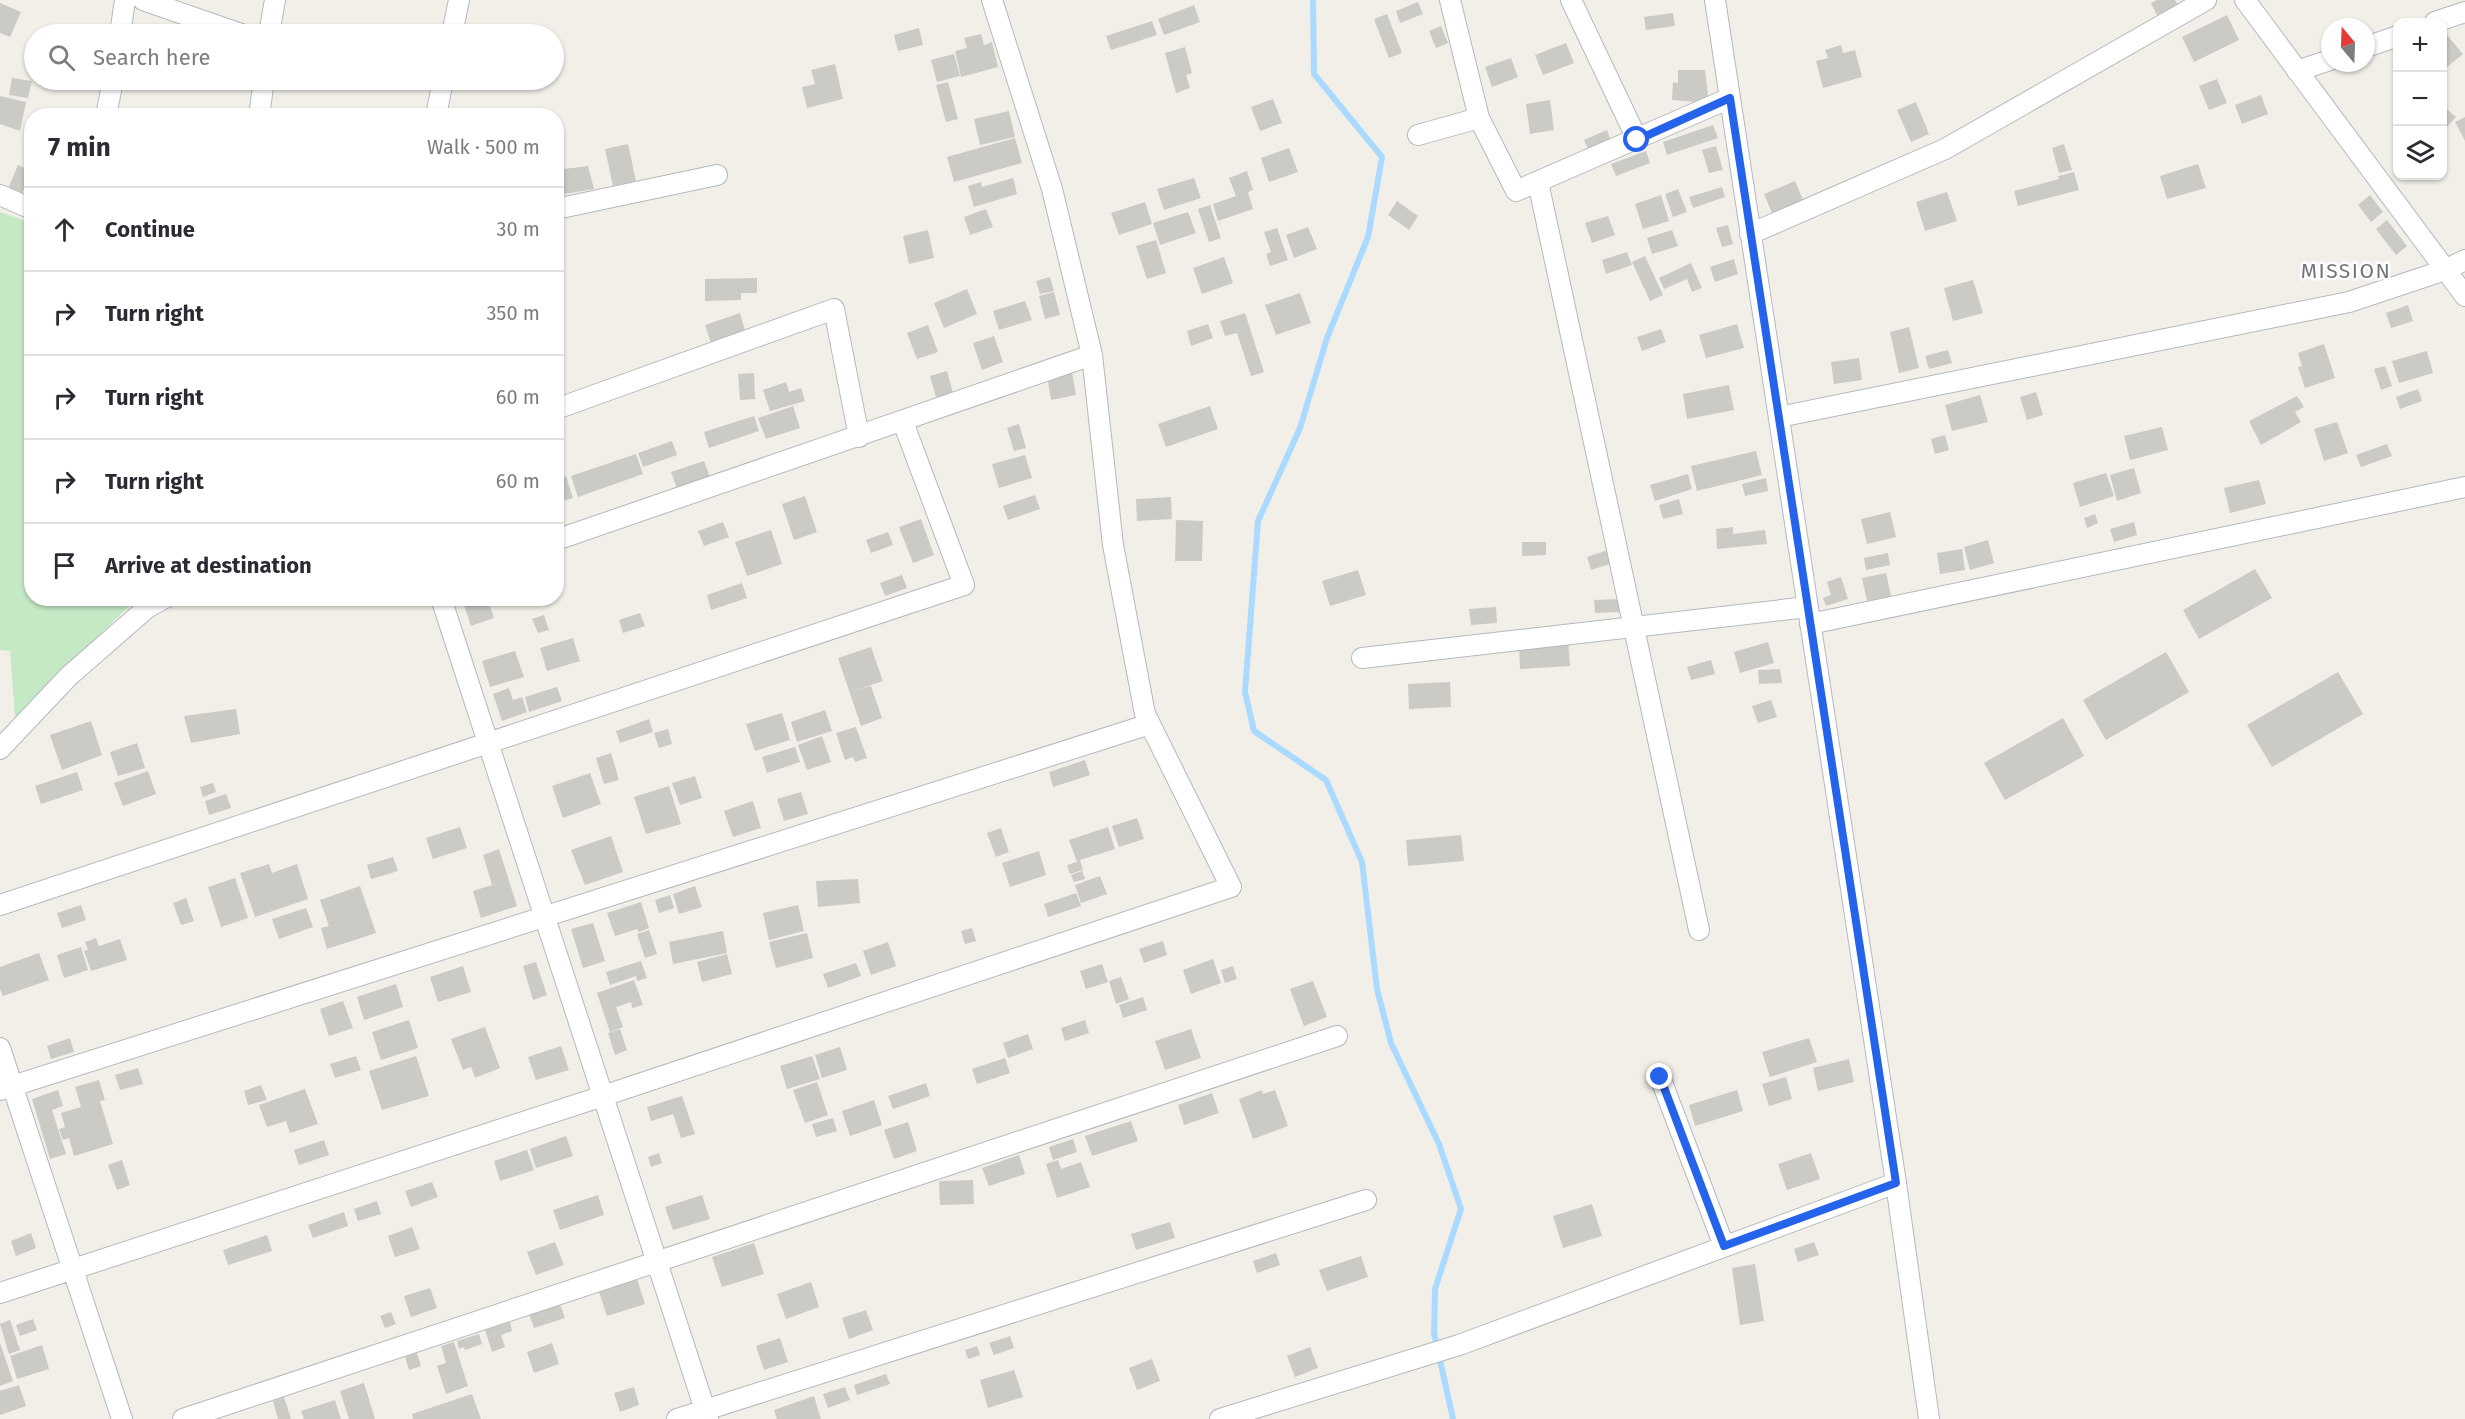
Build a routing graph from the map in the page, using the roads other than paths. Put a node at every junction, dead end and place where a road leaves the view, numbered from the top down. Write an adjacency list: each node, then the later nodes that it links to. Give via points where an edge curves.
1 (125, 0): 13 (street)
2 (143, 0): 14 (street)
3 (275, 0): 15 (street)
4 (459, 0): 16 (street)
5 (992, 0): 40 (street, via 1052,189)
6 (1450, 0): 28 (street)
7 (1571, 0): 30 (street)
8 (1715, 0): 24 (street)
9 (2206, 0): 36 (street, via 1945,149)
10 (2245, 0): 20 (street)
11 (2465, 12): 12 (street)
12 (2447, 18)
13 (121, 24)
14 (212, 24)
15 (271, 24)
16 (454, 24)
17 (2393, 37): 18 (street)
18 (2375, 44)
19 (2321, 63): 20 (street)
20 (2297, 71): 38 (street)
21 (110, 90): 25 (street)
22 (263, 90): 26 (street)
23 (441, 90): 27 (street)
24 (1730, 98): 30 (street); 36 (street)
25 (107, 108)
26 (260, 108)
27 (438, 108)
28 (1479, 118): 29 (street); 32 (street, via 1515,191)
29 (1418, 135)
30 (1637, 140): 32 (street)
31 (717, 175): 35 (street)
32 (1538, 182): 50 (street)
33 (0, 195): 34 (street)
34 (24, 206)
35 (564, 206)
36 (1750, 234): 42 (street)
37 (2465, 260): 38 (street)
38 (2445, 270): 39 (street); 42 (street, via 2349,302)
39 (2465, 296)
40 (1092, 355): 43 (street); 52 (street, via 1113,545)
41 (564, 406): 44 (street, via 834,309)
42 (1779, 417): 49 (street)
43 (903, 422): 44 (street); 53 (street, via 964,585)
44 (860, 437): 46 (street)
45 (2465, 488): 49 (street)
46 (564, 537)
47 (151, 606): 54 (street, via 69,676)
48 (444, 606): 53 (street)
49 (1809, 616): 50 (street); 63 (street)
50 (1634, 627): 51 (street); 57 (street)
51 (1362, 657)
52 (1150, 724): 56 (street); 62 (street, via 1231,887)
53 (488, 743): 55 (street); 56 (street)
54 (0, 749)
55 (0, 905)
56 (544, 917): 61 (street); 62 (street)
57 (1699, 930)
58 (1336, 1036): 66 (street)
59 (0, 1048): 61 (street)
60 (1660, 1077): 65 (street)
61 (6, 1088): 67 (street)
62 (603, 1096): 66 (street); 67 (street)
63 (1896, 1183): 65 (street); 74 (street)
64 (1365, 1200): 69 (street)
65 (1724, 1246): 73 (street, via 1459,1345)
66 (657, 1262): 69 (street); 71 (street)
67 (73, 1269): 68 (street); 70 (street)
68 (0, 1293)
69 (706, 1414): 72 (street)
70 (122, 1419)
71 (183, 1419)
72 (677, 1419)
73 (1220, 1419)
74 (1929, 1419)

